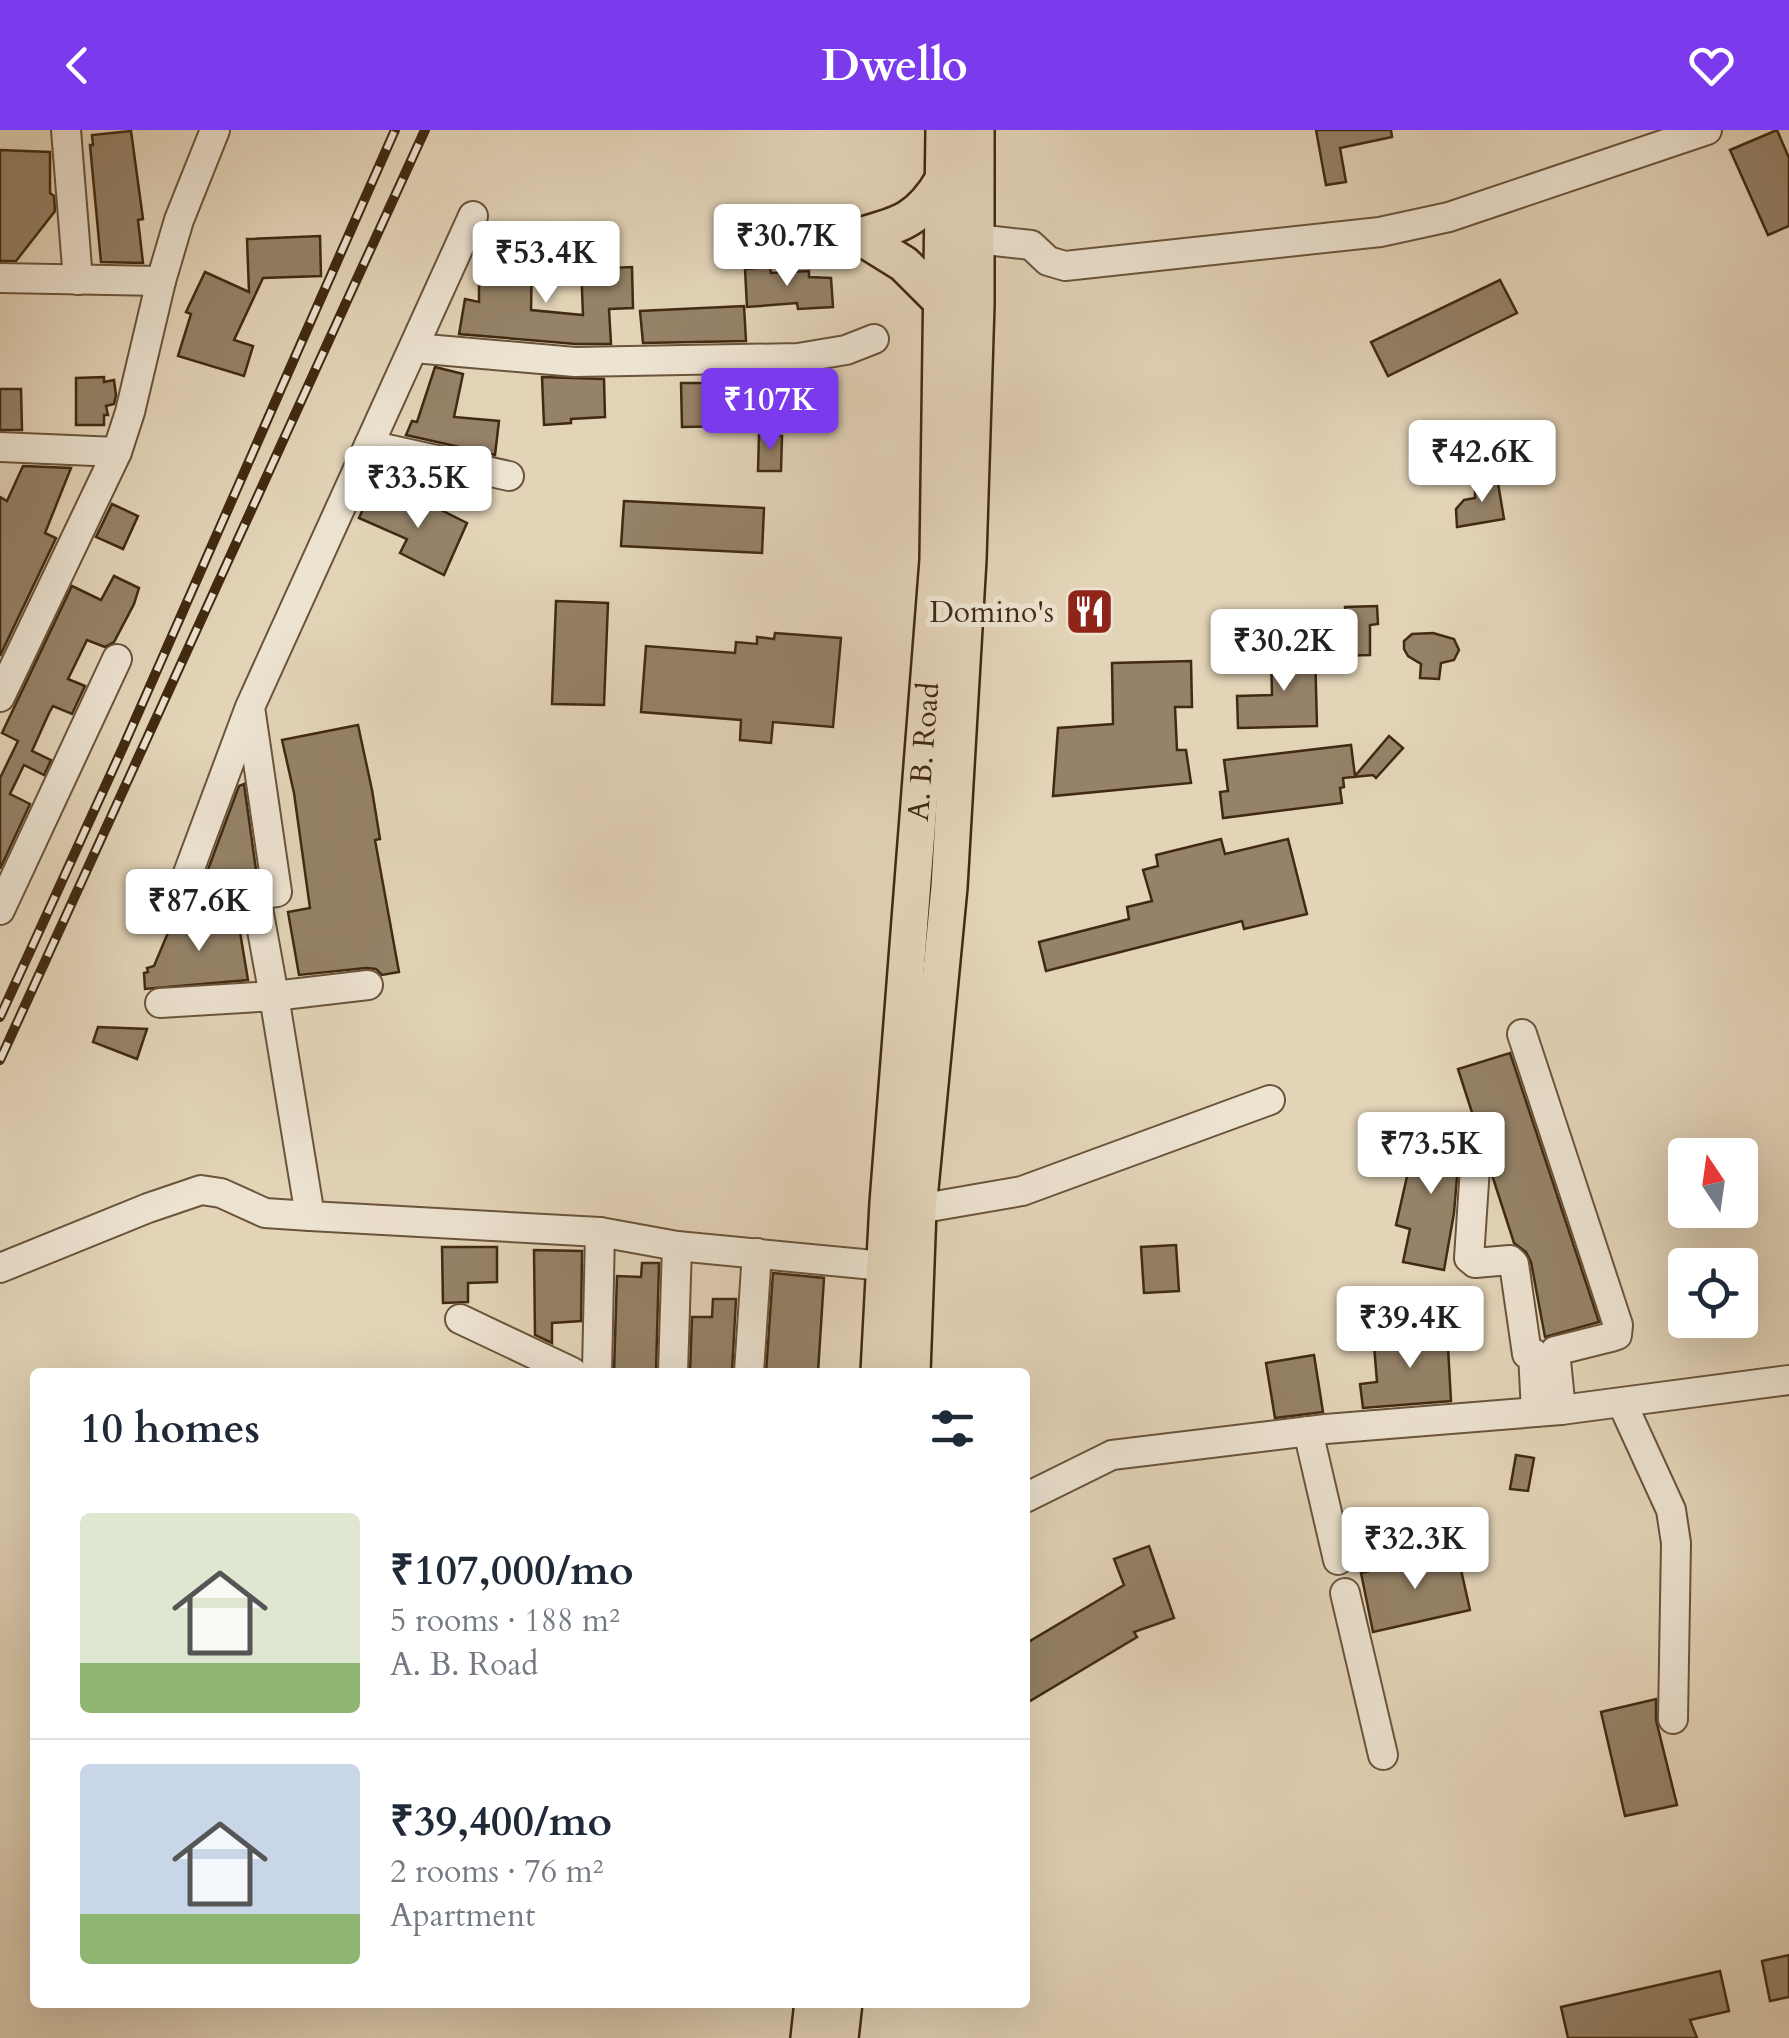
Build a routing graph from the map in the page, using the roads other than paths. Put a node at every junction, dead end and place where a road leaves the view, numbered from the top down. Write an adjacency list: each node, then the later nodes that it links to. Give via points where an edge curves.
1 (66, 130): 10 (street)
2 (215, 130): 11 (street)
3 (944, 130): 6 (main road, A. B. Road)
4 (976, 130): 6 (main road, A. B. Road)
5 (1707, 130): 8 (street, via 1448,217 1380,232 1065,266 1031,245)
6 (959, 180): 8 (main road, A. B. Road); 12 (main road, via 911,218 859,236)
7 (474, 216): 14 (street)
8 (959, 238): 12 (main road, A. B. Road)
9 (0, 278): 10 (street)
10 (78, 280): 11 (street)
11 (161, 281): 17 (street)
12 (960, 304): 30 (main road, A. B. Road, via 968,558 948,888); 35 (main road, A. B. Road)
13 (874, 339): 14 (street, via 798,358 575,362)
14 (414, 348): 15 (street)
15 (369, 444): 18 (street); 21 (street)
16 (0, 447): 17 (street)
17 (117, 452): 20 (street)
18 (509, 476)
19 (117, 658): 23 (street)
20 (0, 698)
21 (250, 707): 22 (street, via 277,892); 22 (street, via 181,892 186,903)
22 (256, 897): 25 (street)
23 (0, 910)
24 (368, 986): 25 (street)
25 (274, 996): 26 (street); 31 (street)
26 (160, 1003)
27 (1522, 1034): 38 (street, via 1618,1325 1611,1338)
28 (1270, 1100): 30 (street, via 1022,1191)
29 (1475, 1167): 38 (street, via 1469,1258 1514,1264 1527,1354)
30 (918, 1209): 44 (main road, A. B. Road)
31 (310, 1216): 32 (street); 36 (street, via 264,1213 202,1190)
32 (600, 1232): 33 (street); 40 (street)
33 (678, 1246): 34 (street); 41 (street)
34 (757, 1253): 35 (street); 42 (street)
35 (884, 1266): 43 (main road, A. B. Road)
36 (0, 1268)
37 (460, 1320): 39 (street)
38 (1544, 1352): 47 (street)
39 (563, 1368)
40 (597, 1368)
41 (672, 1368)
42 (749, 1368)
43 (880, 1368)
44 (912, 1368)
45 (1789, 1380): 46 (street)
46 (1622, 1403): 47 (street); 52 (street, via 1673,1524)
47 (1548, 1411): 48 (street)
48 (1308, 1431): 49 (street, via 1112,1455); 50 (street)
49 (1030, 1496)
50 (1338, 1560)
51 (1345, 1593): 53 (street)
52 (1673, 1720)
53 (1384, 1755)
54 (812, 2008): 56 (main road)
55 (843, 2008): 57 (main road)
56 (809, 2038)
57 (840, 2038)

